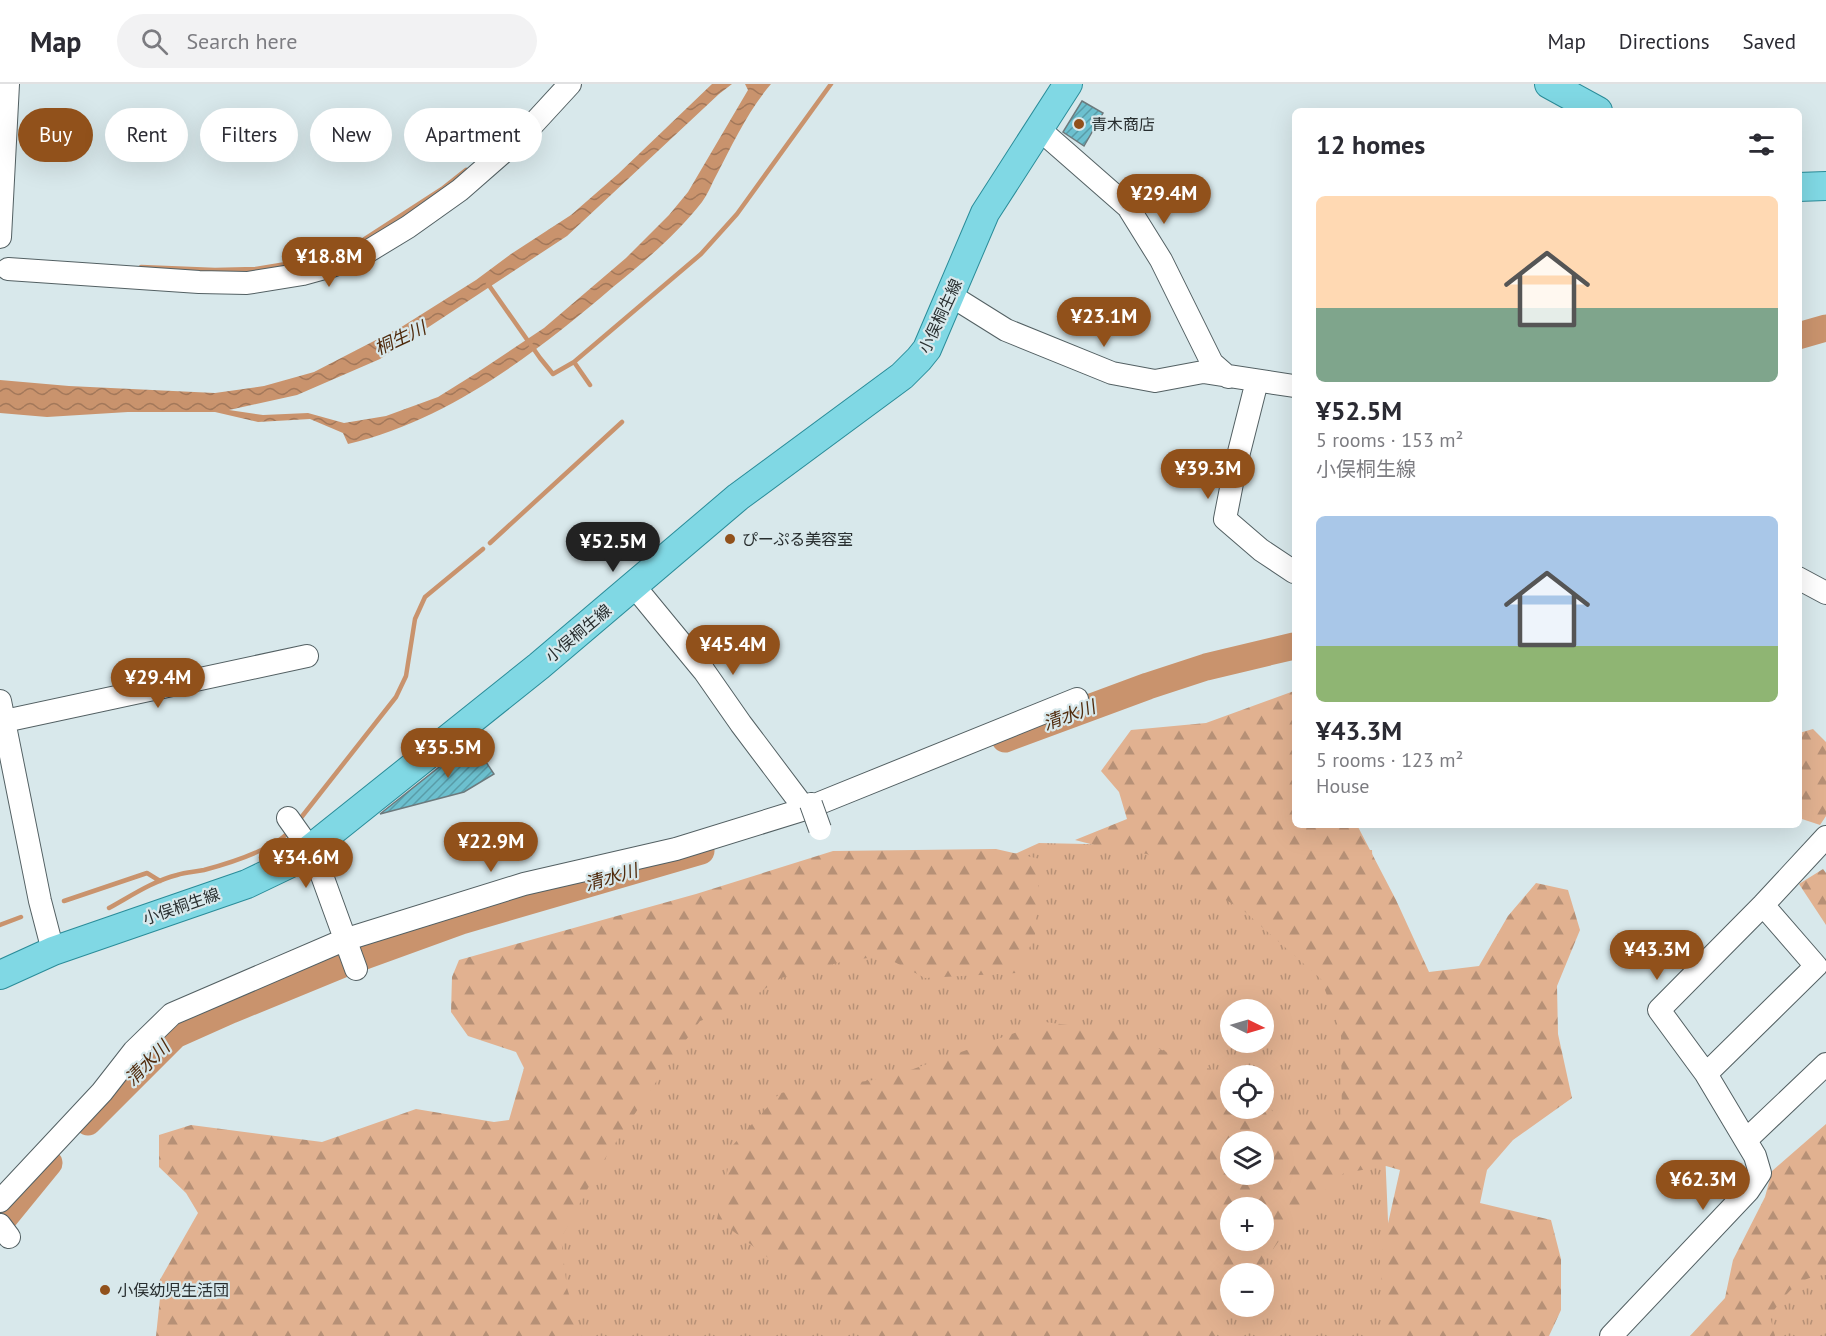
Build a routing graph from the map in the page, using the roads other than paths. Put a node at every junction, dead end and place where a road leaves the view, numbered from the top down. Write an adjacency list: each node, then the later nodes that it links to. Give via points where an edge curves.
1 (8, 84): 9 (street)
2 (570, 84): 10 (street, via 524,134 460,190 362,255 332,266 246,283)
3 (1068, 84): 6 (main road, 小俣桐生線)
4 (1549, 84): 5 (main road)
5 (1593, 108)
6 (1039, 129): 11 (main road, 小俣桐生線, via 985,213); 12 (street, via 1128,207 1161,260 1212,363)
7 (1826, 186): 8 (main road)
8 (1802, 187)
9 (0, 237)
10 (8, 269)
11 (951, 295): 12 (street, via 1006,330 1112,373 1155,381 1203,372); 17 (main road, 小俣桐生線, via 927,349 913,366 738,497)
12 (1228, 376): 13 (street)
13 (1257, 381): 14 (street); 15 (street, via 1224,519)
14 (1292, 386)
15 (1292, 571)
16 (1802, 580): 18 (street)
17 (634, 586): 22 (street); 26 (main road, 小俣桐生線)
18 (1826, 593)
19 (308, 656): 21 (street)
20 (1077, 699): 22 (street)
21 (1, 715): 29 (street)
22 (808, 806): 24 (street, bridge); 28 (street, via 676,849 524,884)
23 (288, 819): 26 (street)
24 (820, 829)
25 (1826, 837): 27 (street)
26 (310, 849): 28 (street); 29 (main road, 小俣桐生線, via 282,868 247,884)
27 (1763, 905): 31 (street); 34 (street, via 1659,1010)
28 (345, 943): 30 (street); 36 (street, via 172,1014)
29 (53, 951): 32 (main road, 小俣桐生線)
30 (356, 969)
31 (1821, 973): 34 (street)
32 (0, 975)
33 (1826, 1064): 35 (street)
34 (1706, 1074): 35 (street)
35 (1746, 1140): 37 (street, via 1759,1166 1760,1173 1753,1185)
36 (0, 1201)
37 (1611, 1336)

